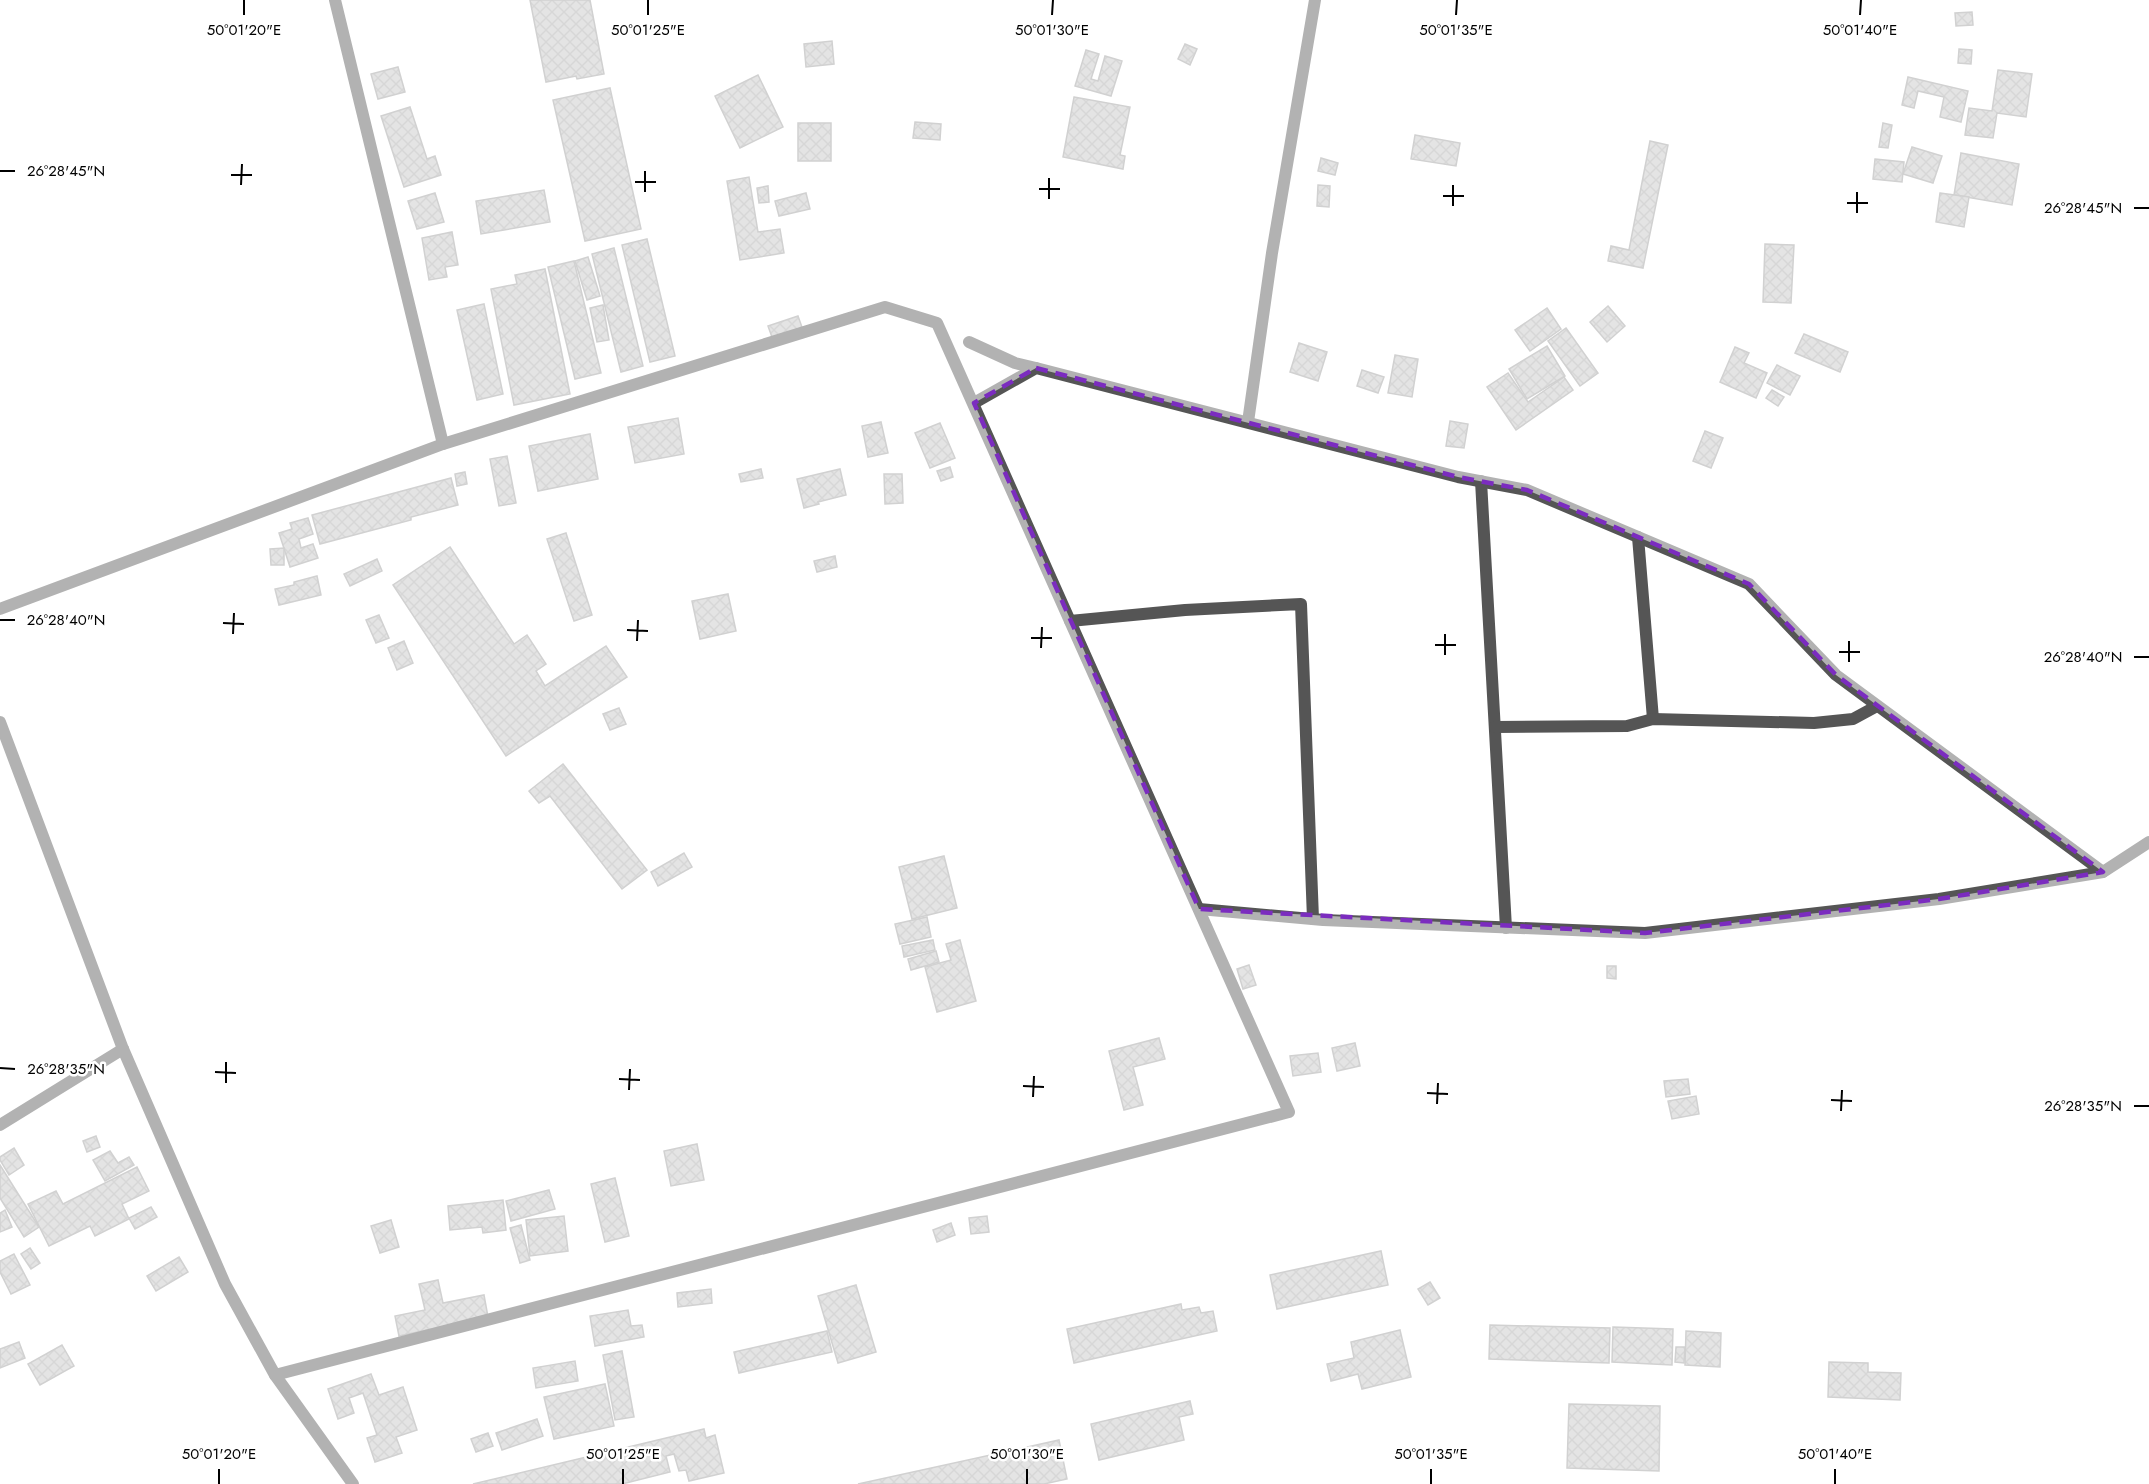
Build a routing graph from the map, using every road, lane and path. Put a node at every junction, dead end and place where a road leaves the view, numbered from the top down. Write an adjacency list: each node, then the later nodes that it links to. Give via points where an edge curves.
1 (335, 0): 7 (street)
2 (1315, 0): 6 (street)
3 (969, 342): 4 (street)
4 (1036, 368): 5 (street); 6 (street)
5 (974, 403): 7 (street, via 938,323 885,307); 11 (street)
6 (1248, 422): 8 (street)
7 (443, 444): 10 (street)
8 (1481, 481): 9 (street, via 1527,490); 15 (street)
9 (1638, 537): 12 (street, via 1749,584 1836,675); 13 (street)
10 (0, 609)
11 (1070, 621): 18 (street); 19 (street, via 1301,604)
12 (1877, 706): 13 (street, via 1853,719 1814,723); 17 (street)
13 (1653, 719): 15 (street, via 1627,726)
14 (0, 722): 21 (street)
15 (1495, 727): 20 (street)
16 (2149, 842): 17 (street)
17 (2103, 872): 20 (street, via 1940,899 1645,933)
18 (1199, 909): 19 (street); 23 (street, via 1289,1112)
19 (1313, 919): 20 (street)
20 (1506, 928)
21 (123, 1049): 22 (street); 23 (street, via 225,1284)
22 (0, 1125)
23 (275, 1376): 24 (street)
24 (353, 1484)

